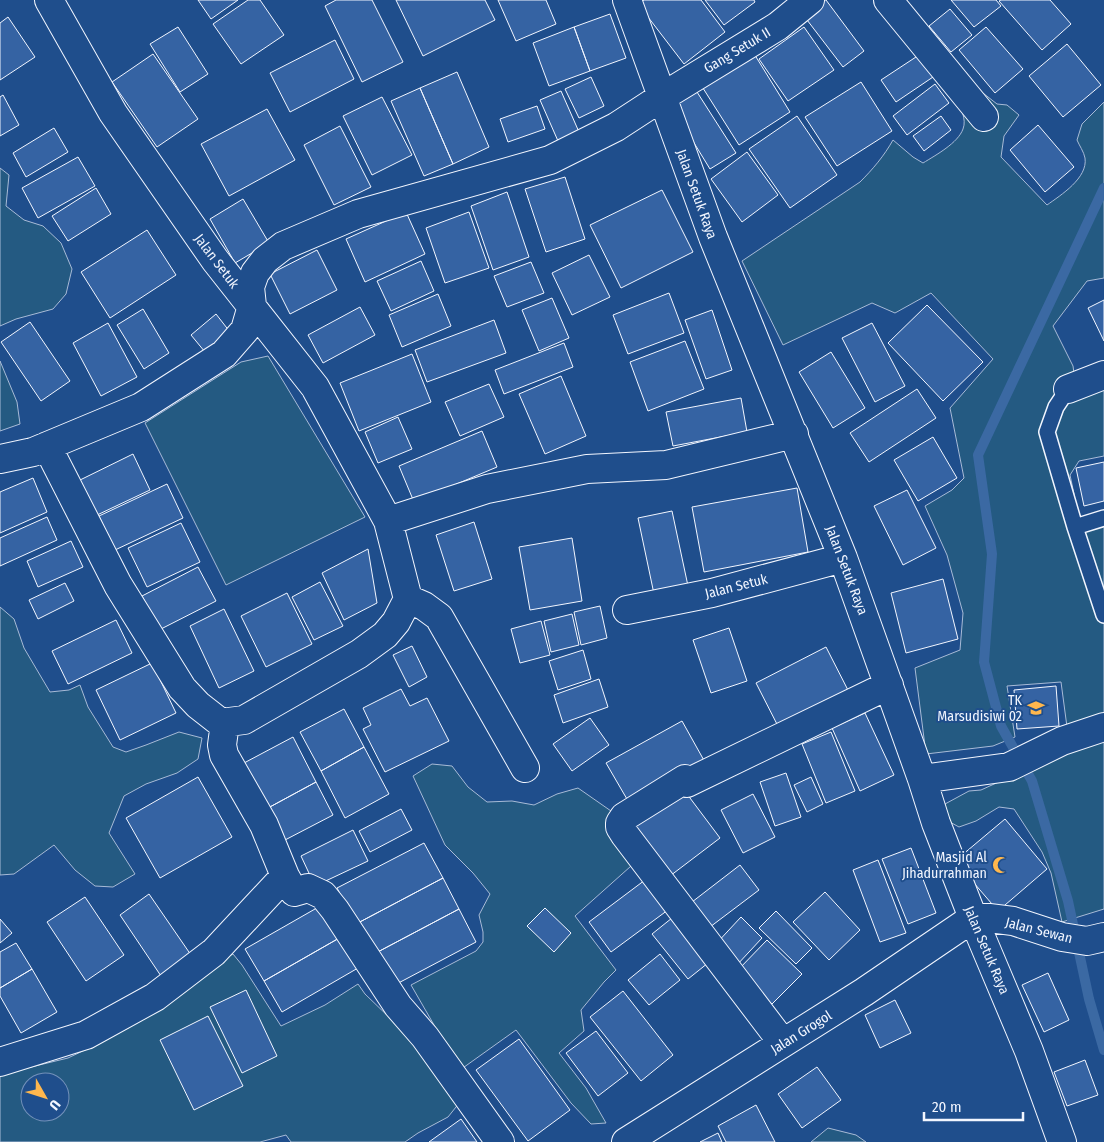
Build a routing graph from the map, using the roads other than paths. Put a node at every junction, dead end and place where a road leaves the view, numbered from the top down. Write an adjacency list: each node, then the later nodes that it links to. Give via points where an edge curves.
1 (49, 0): 7 (street, Jalan Setuk, via 113,113 215,260)
2 (627, 0): 5 (street, Jalan Setuk Raya)
3 (810, 0): 5 (street, Gang Setuk II, via 778,26)
4 (888, 0): 6 (street)
5 (662, 97): 7 (street, Gang Setuk II, via 616,128 550,160 358,214 283,246 255,273 250,288); 10 (street, Jalan Setuk Raya, via 713,237)
6 (984, 117)
7 (252, 306): 11 (street, Gang Setuk II, via 245,330 224,354 141,407); 14 (street, Jalan Setuk, via 315,386)
8 (1104, 375): 9 (street)
9 (1068, 389): 15 (lane, via 1047,432)
10 (794, 434): 14 (street, via 666,465 587,469 487,489); 16 (street, Jalan Setuk Raya)
11 (47, 446): 12 (street, Gang Setuk II); 21 (street, via 118,585 182,688)
12 (0, 459)
13 (1104, 518): 15 (lane)
14 (388, 521): 17 (street, Jalan Setuk)
15 (1075, 527): 19 (lane)
16 (843, 558): 18 (street, Jalan Setuk, via 712,593); 20 (street, Jalan Setuk Raya)
17 (408, 599): 21 (street, via 385,635 359,654 244,720); 23 (street, via 440,618)
18 (627, 610)
19 (1104, 614)
20 (889, 685): 24 (street, Jalan Setuk Raya); 28 (street, via 687,783 685,779 624,817 620,823 625,835)
21 (221, 723): 25 (street, via 224,755 264,825)
22 (1104, 727): 24 (street, via 1062,741 1009,766)
23 (525, 768)
24 (922, 779): 26 (street, Jalan Setuk Raya)
25 (285, 876): 29 (street, via 214,952 155,997 86,1035); 30 (street, via 294,892 308,888 323,895 398,1006 425,1037)
26 (973, 918): 27 (street, Jalan Sewan, via 1013,921 1062,937 1087,941); 28 (street, Jalan Grogol); 32 (street, Jalan Setuk Raya, via 1029,1051)
27 (1104, 937)
28 (783, 1043): 31 (street, Jalan Grogol)
29 (0, 1062)
30 (500, 1142)
31 (626, 1142)
32 (1062, 1142)

